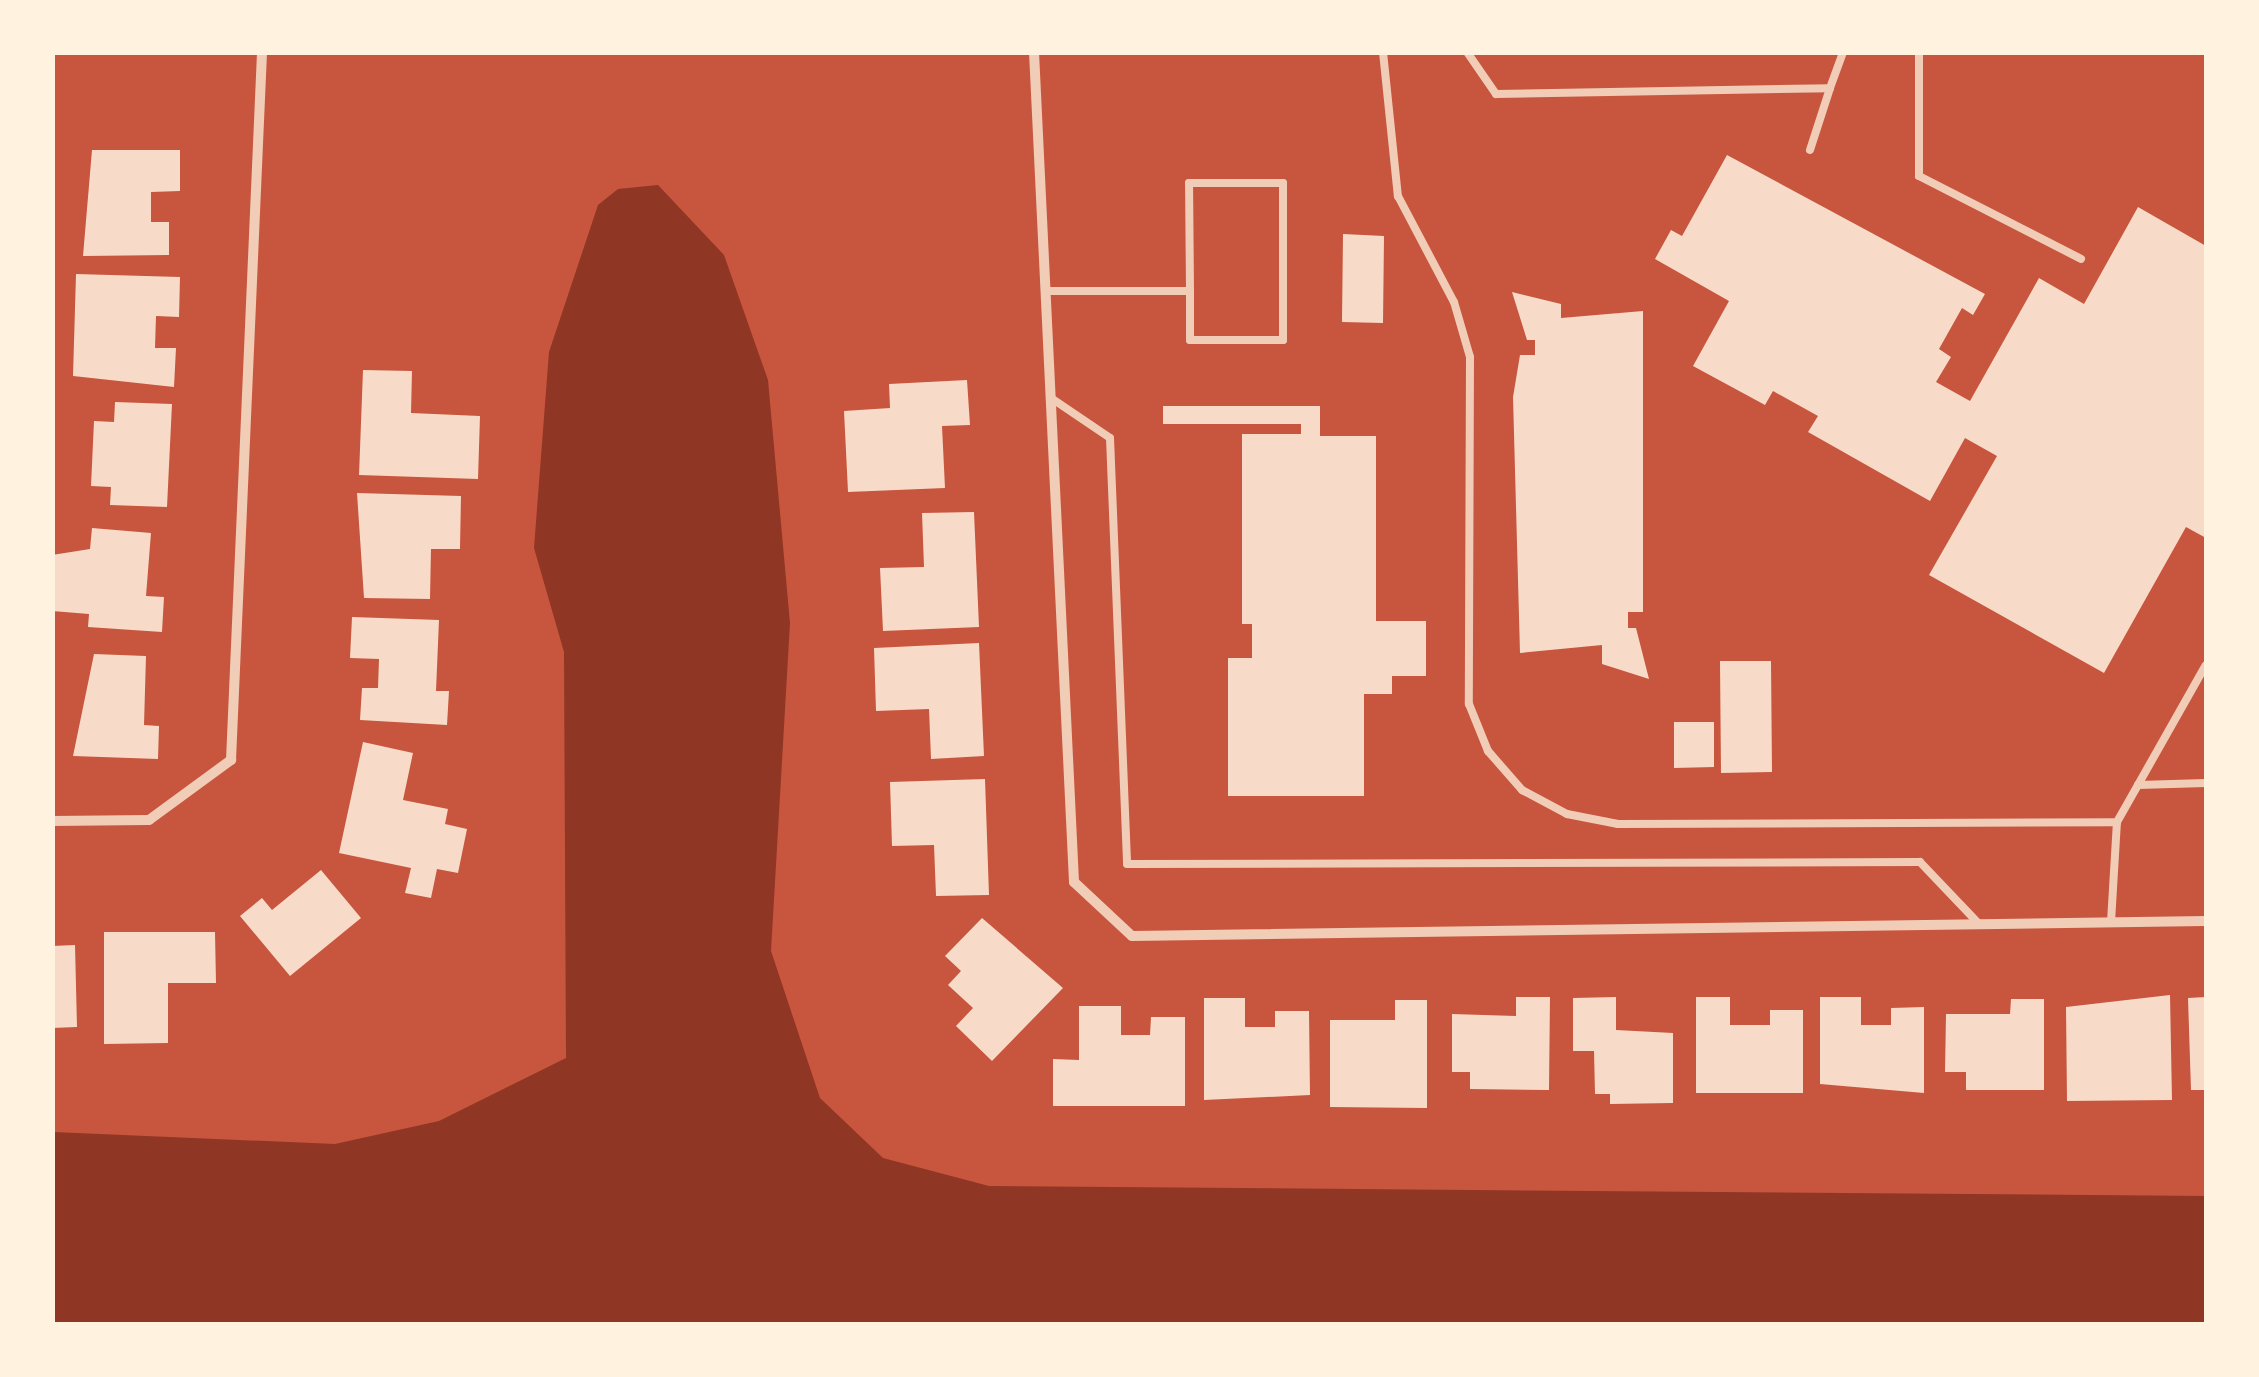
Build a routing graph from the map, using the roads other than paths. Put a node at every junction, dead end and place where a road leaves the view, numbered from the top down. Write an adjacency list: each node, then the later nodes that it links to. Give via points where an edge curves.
1 (262, 52): 16 (street, via 230,760 148,820)
2 (1034, 52): 10 (street)
3 (1383, 52): 17 (lane, via 1398,196 1454,302 1470,357 1469,704 1488,752 1522,790 1567,814 1618,824)
4 (1468, 52): 7 (lane, via 1496,94)
5 (1843, 52): 7 (lane)
6 (1919, 52): 9 (lane, via 1919,176)
7 (1830, 88): 8 (lane)
8 (1810, 150)
9 (2081, 259)
10 (1046, 291): 11 (lane); 12 (street)
11 (1190, 291): 11 (lane, via 1189,183 1284,183 1284,340 1190,340)
12 (1050, 398): 20 (lane, via 1110,438 1127,864 1920,862); 20 (street, via 1074,882 1132,936)
13 (2206, 665): 15 (lane)
14 (2206, 783): 15 (lane)
15 (2138, 785): 17 (lane)
16 (52, 820)
17 (2117, 822): 19 (lane)
18 (2206, 920): 19 (street)
19 (2111, 922): 20 (street)
20 (1979, 924)

